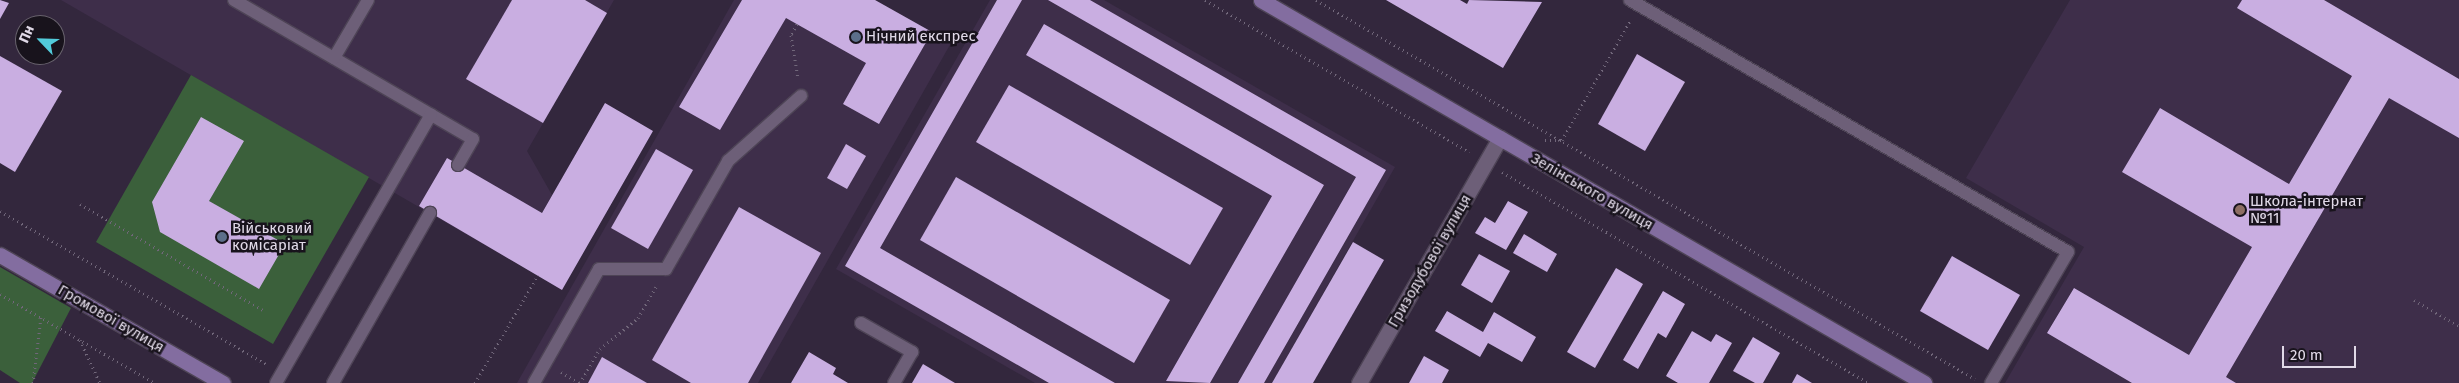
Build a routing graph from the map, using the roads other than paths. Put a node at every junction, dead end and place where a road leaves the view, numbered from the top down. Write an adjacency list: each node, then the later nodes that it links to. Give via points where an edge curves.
1 (234, 0): 5 (lane)
2 (368, 0): 5 (lane)
3 (1261, 0): 8 (street, Зелінського вулиця)
4 (1634, 3): 20 (lane, via 2068,252)
5 (334, 58): 7 (lane)
6 (801, 96): 16 (lane, via 728,161 666,268 600,269)
7 (431, 114): 9 (lane, via 473,139); 13 (lane)
8 (1500, 138): 18 (street, Гризодубової вулиця); 19 (street, Зелінського вулиця)
9 (458, 165)
10 (430, 213): 15 (lane)
11 (0, 255): 14 (street, Громової вулиця)
12 (861, 323): 17 (lane, via 912,352)
13 (279, 378)
14 (223, 383)
15 (333, 383)
16 (534, 383)
17 (894, 383)
18 (1359, 383)
19 (1924, 383)
20 (1991, 383)

